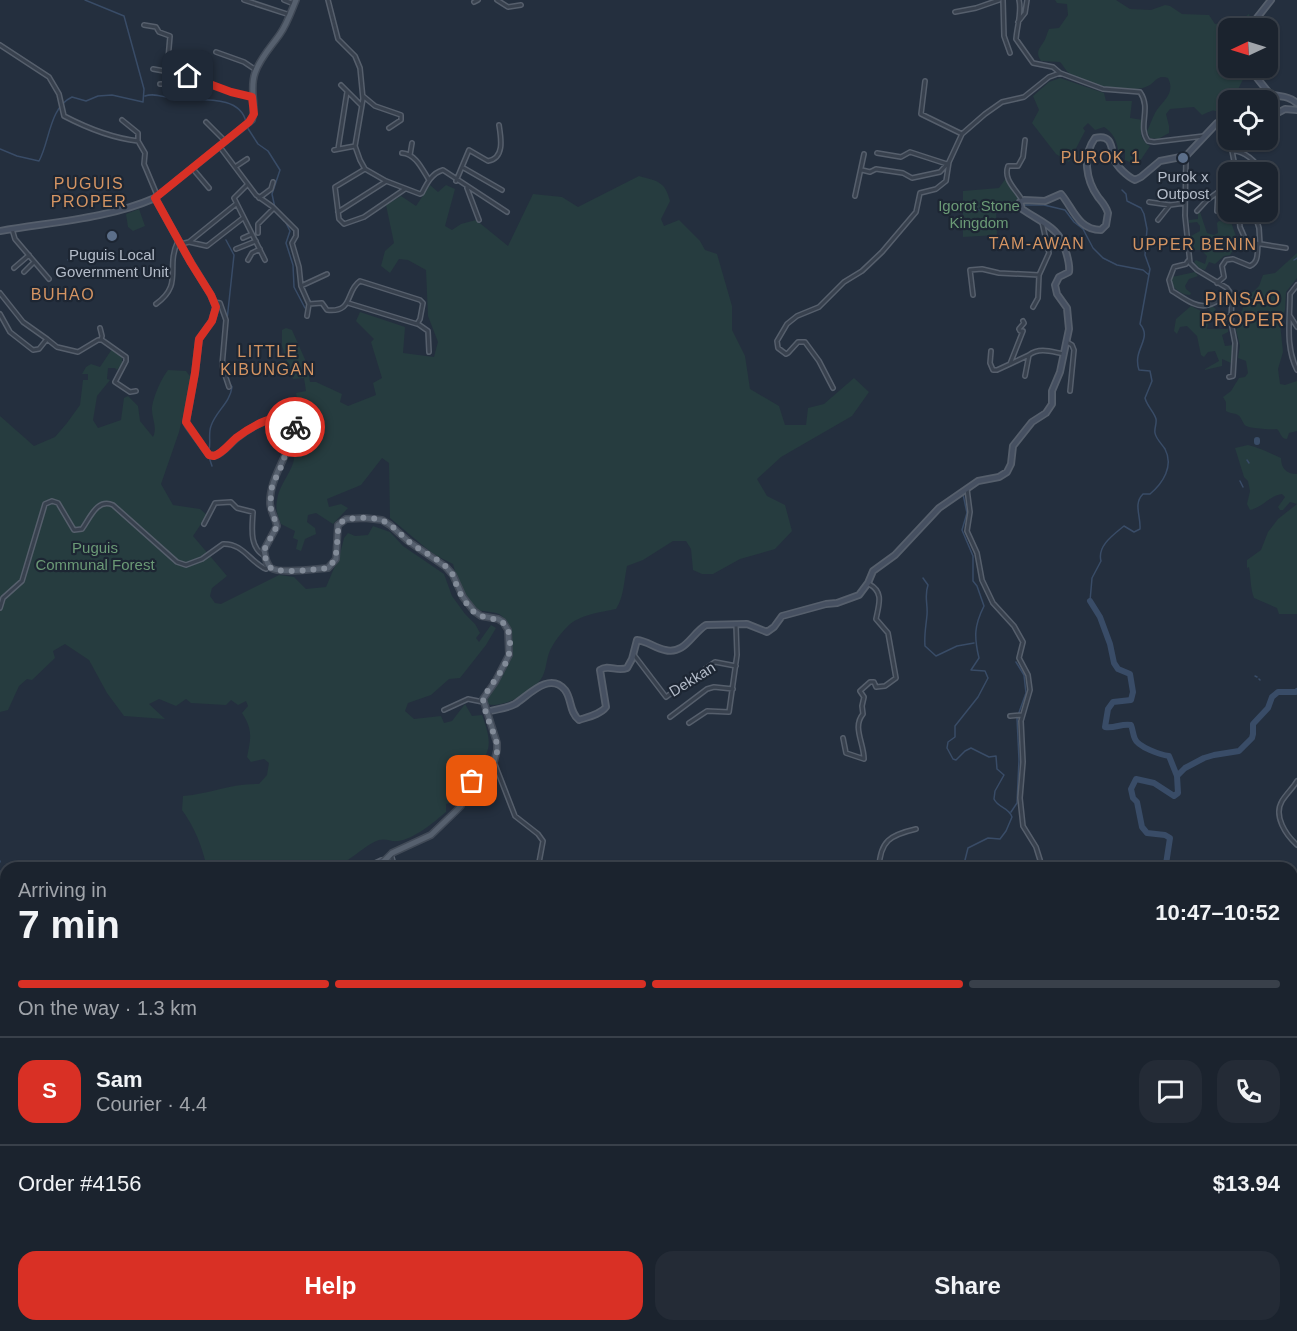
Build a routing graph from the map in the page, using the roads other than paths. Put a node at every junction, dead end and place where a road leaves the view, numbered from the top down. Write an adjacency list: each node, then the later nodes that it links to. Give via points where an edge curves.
1 (244, 0): 12 (street)
2 (284, 0): 9 (street)
3 (328, 0): 29 (street, via 338,39 355,56 360,68)
4 (497, 0): 10 (street, via 507,7)
5 (1001, 0): 11 (street); 18 (street)
6 (1018, 0): 14 (street)
7 (1027, 0): 14 (street, via 1025,13)
8 (1271, 0): 13 (main road)
9 (295, 2): 12 (main road)
10 (521, 4)
11 (955, 12)
12 (290, 15): 20 (main road)
13 (1257, 18)
14 (1017, 24): 23 (street, via 1016,39 1030,61)
15 (144, 25): 21 (street, via 170,36)
16 (0, 45): 43 (street, via 49,77 59,94 64,116 97,131)
17 (216, 52): 20 (street)
18 (1010, 53)
19 (153, 69): 21 (street)
20 (256, 70): 30 (main road)
21 (167, 71): 22 (street)
22 (172, 72): 26 (street, via 168,84); 30 (street)
23 (1060, 73): 40 (street, via 1049,76 1024,97 999,104); 41 (street, via 1102,89 1140,92 1145,104 1143,132 1148,141)
24 (1257, 78): 31 (main road, via 1269,93 1289,96)
25 (925, 81): 40 (street, via 921,114)
26 (160, 84)
27 (341, 85): 28 (street)
28 (347, 92): 32 (street); 46 (street, via 336,149)
29 (363, 96): 32 (street); 39 (street, via 401,115 401,120)
30 (252, 97): 44 (main road, via 254,114)
31 (1297, 103)
32 (361, 105): 46 (street)
33 (1297, 110): 34 (main road)
34 (1278, 113)
35 (122, 120): 43 (street, via 137,131)
36 (206, 122): 44 (street)
37 (1218, 123): 41 (main road)
38 (499, 125): 58 (street, via 502,141 495,159 488,162 469,150)
39 (389, 128)
40 (962, 134): 56 (street)
41 (1205, 136): 52 (main road)
42 (1026, 140): 75 (street, via 1018,166 1008,166 1006,170 1009,183)
43 (138, 141): 73 (street, via 145,152 144,164)
44 (225, 141): 47 (main road)
45 (412, 143): 51 (street)
46 (355, 146): 60 (street)
47 (220, 147): 57 (street); 59 (main road)
48 (402, 153): 51 (street)
49 (877, 153): 56 (street, via 901,157 910,152)
50 (864, 154): 61 (street)
51 (410, 155): 62 (street)
52 (1186, 156): 75 (main road, via 1157,163 1135,180 1116,163 1110,143 1101,137 1094,139 1086,167 1095,193 1108,213 1101,230 1076,218 1061,194 1045,201); 77 (street)
53 (247, 159): 57 (street)
54 (1233, 162): 55 (street, via 1232,152 1236,151)
55 (1254, 162)
56 (948, 163): 61 (street, via 940,172 912,178 903,173); 147 (street, via 946,181 936,189 920,193 916,212 882,252 819,307 792,320 778,338 778,348 786,354 798,342 805,342)
57 (235, 167): 66 (street)
58 (462, 167): 64 (street); 70 (street)
59 (194, 169): 67 (street); 73 (main road)
60 (365, 169): 63 (street); 82 (street, via 335,187)
61 (862, 170): 72 (street)
62 (429, 180): 64 (street, via 442,170); 69 (street, via 422,193)
63 (386, 181): 69 (street); 82 (street)
64 (456, 181): 68 (street)
65 (273, 182): 74 (street, via 271,189)
66 (248, 184): 74 (street); 78 (street, via 234,196)
67 (209, 188)
68 (467, 188): 83 (street); 85 (street)
69 (405, 189): 82 (street, via 348,224 341,222)
70 (502, 190)
71 (1218, 193): 81 (street)
72 (855, 196)
73 (157, 197): 93 (main road, via 97,215); 98 (main road)
74 (259, 198): 80 (street)
75 (1022, 200): 87 (main road, via 1022,208)
76 (1149, 202): 79 (street)
77 (1185, 203): 79 (street); 108 (street)
78 (236, 204): 84 (street); 99 (street)
79 (1170, 205): 86 (street)
80 (274, 208): 94 (street, via 258,224); 117 (street, via 296,230 292,243)
81 (1197, 211)
82 (338, 212)
83 (507, 212)
84 (243, 217): 90 (street); 99 (street, via 206,247)
85 (478, 220)
86 (1158, 220)
87 (1042, 222): 113 (street, via 1049,254); 137 (main road, via 1062,238 1070,266 1055,285 1068,314)
88 (1240, 222): 100 (street, via 1247,243)
89 (1257, 222): 100 (street)
90 (248, 226): 91 (street); 95 (street)
91 (245, 230)
92 (0, 231): 93 (main road)
93 (12, 231): 105 (street)
94 (258, 233)
95 (252, 234): 96 (street); 97 (street)
96 (243, 238)
97 (256, 241): 101 (street); 103 (street); 104 (street)
98 (180, 242): 99 (street); 120 (main road); 123 (street, via 172,257 171,289)
99 (189, 242)
100 (1259, 244): 102 (street); 115 (street, via 1254,264 1226,260 1222,267 1224,277)
101 (252, 248)
102 (1286, 248)
103 (236, 249)
104 (260, 249): 106 (street); 107 (street)
105 (28, 255): 109 (street); 110 (street)
106 (248, 260)
107 (265, 260)
108 (1190, 260): 115 (street, via 1191,265); 122 (street, via 1174,267 1169,280 1172,291 1203,306 1222,299)
109 (34, 262): 111 (street); 114 (street)
110 (14, 268)
111 (24, 272)
112 (327, 274): 117 (street)
113 (1039, 275): 119 (street, via 970,270); 125 (street)
114 (49, 279)
115 (1217, 283): 122 (street, via 1230,291)
116 (1297, 285): 129 (street, via 1290,294)
117 (301, 286): 124 (street)
118 (0, 293): 135 (street, via 26,325)
119 (972, 295)
120 (214, 302): 146 (street, via 220,303 226,320 221,360); 152 (main road, via 215,313 199,339 188,426 209,455 214,456 264,422 285,417 295,423 272,486 270,506 277,526 266,545)
121 (348, 303): 124 (street, via 334,311 327,310 322,303); 132 (street); 132 (street, via 355,284 370,283 422,301)
122 (1233, 303): 128 (street)
123 (156, 304)
124 (309, 304): 127 (street)
125 (1034, 307)
126 (0, 314): 135 (street, via 10,332 33,350)
127 (307, 316)
128 (1232, 316): 130 (street); 145 (street, via 1235,373)
129 (1290, 316): 133 (street); 143 (street, via 1290,354)
130 (1217, 320)
131 (1023, 321): 142 (street)
132 (418, 324): 139 (street, via 428,331)
133 (1297, 327)
134 (100, 328): 136 (street)
135 (47, 339): 136 (street, via 57,347 76,352)
136 (101, 340): 148 (street, via 126,356 115,382 130,392)
137 (1066, 342): 140 (main road); 149 (street, via 1074,350)
138 (991, 351): 142 (street, via 993,370)
139 (429, 352)
140 (1064, 354): 141 (street, via 1038,350); 150 (main road, via 1052,391 1051,408 1032,422 1013,446 1009,470)
141 (1029, 355): 142 (street); 144 (street)
142 (1010, 364)
143 (1297, 370)
144 (1025, 376)
145 (1229, 377)
146 (228, 387)
147 (832, 388)
148 (136, 391)
149 (1070, 391)
150 (967, 489): 154 (main road, via 936,511 895,555 873,571); 163 (street, via 967,531 977,553 982,580 993,603 1023,638 1019,658 1028,675 1030,693)
151 (204, 524): 152 (street, via 215,503 231,502 237,508 249,510 253,513 254,544)
152 (265, 556): 153 (main road)
153 (270, 567): 155 (street, via 262,567 243,549 228,543 186,565 177,562 107,502 94,510 82,529 74,530 58,503 52,501 45,504 22,581 3,598); 160 (main road, via 328,568 336,559 338,528 346,519 382,520 390,525 451,571 462,597 476,614 498,619 507,627 509,656)
154 (868, 583): 156 (main road, via 859,595 848,600 782,616 768,631 747,624); 167 (street, via 878,590 876,619 888,633 896,678 883,687 870,682 860,691 864,697 858,731 864,759 846,753)
155 (0, 608)
156 (736, 625): 157 (main road, via 704,626 687,644 672,651 637,640); 158 (street)
157 (634, 655): 158 (street, Dekkan, via 667,697 715,662); 162 (main road, via 627,668 600,670 606,707 586,718 575,717 566,691 554,684 539,686 514,704)
158 (736, 666): 159 (street)
159 (733, 689): 165 (street, via 707,689); 166 (street, via 729,712 708,711)
160 (483, 702): 161 (street, via 468,699); 162 (main road)
161 (444, 710)
162 (487, 712): 168 (main road, via 497,743)
163 (1020, 715): 164 (street); 178 (street, via 1023,826)
164 (1010, 716)
165 (670, 717)
166 (689, 723)
167 (843, 738)
168 (494, 762): 172 (main road, via 469,784 461,806 438,829); 176 (street, via 515,816 543,841)
169 (1297, 780): 171 (street, via 1280,808 1283,828)
170 (916, 829): 177 (street, via 884,844)
171 (1297, 845)
172 (389, 856): 173 (main road); 174 (main road); 175 (street)
173 (378, 862)
174 (383, 862)
175 (392, 862)
176 (539, 862)
177 (879, 862)
178 (1041, 862)

